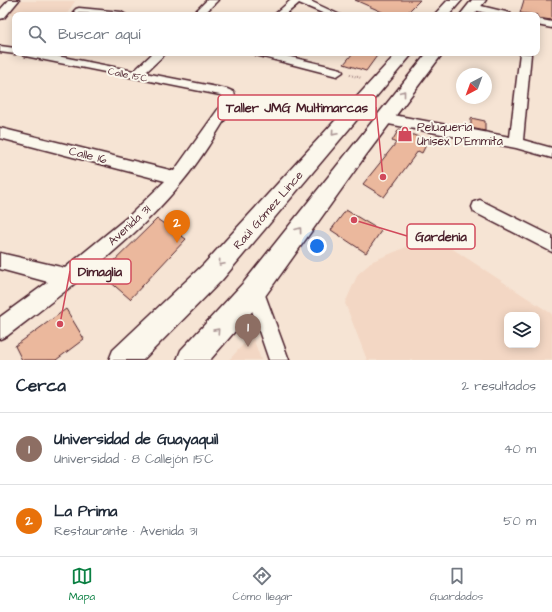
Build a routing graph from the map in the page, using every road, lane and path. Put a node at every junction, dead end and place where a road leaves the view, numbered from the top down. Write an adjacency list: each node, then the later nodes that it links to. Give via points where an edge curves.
1 (14, 0): 13 (street)
2 (84, 0): 7 (street)
3 (213, 0): 8 (street)
4 (299, 0): 9 (street); 10 (street)
5 (454, 0): 11 (main road)
6 (473, 8): 12 (street)
7 (78, 12)
8 (201, 12)
9 (283, 12)
10 (328, 12)
11 (444, 12)
12 (492, 12)
13 (0, 16)
14 (540, 23): 15 (street)
15 (552, 25)
16 (0, 49): 17 (street)
17 (12, 51)
18 (50, 56): 25 (street, Calle 15C)
19 (157, 56): 25 (street)
20 (272, 56): 24 (street)
21 (402, 56): 38 (main road, Raúl Gómez Lince, one-way to 38, via 213,272)
22 (433, 56): 27 (main road, one-way to 22)
23 (525, 56): 29 (street)
24 (337, 72)
25 (136, 76): 26 (street, Calle 15C)
26 (230, 95): 31 (street, Avenida 31, via 230,102)
27 (383, 118): 29 (street); 36 (main road, one-way to 27)
28 (0, 133): 31 (street, Calle 16)
29 (516, 143): 30 (street)
30 (552, 153)
31 (177, 178): 35 (street, Avenida 31, via 129,227)
32 (480, 207): 33 (street)
33 (552, 244)
34 (0, 261): 35 (street)
35 (68, 278): 37 (street, Avenida 31)
36 (254, 290): 39 (main road, one-way to 36); 40 (street)
37 (0, 329)
38 (123, 360)
39 (191, 360)
40 (279, 360)

